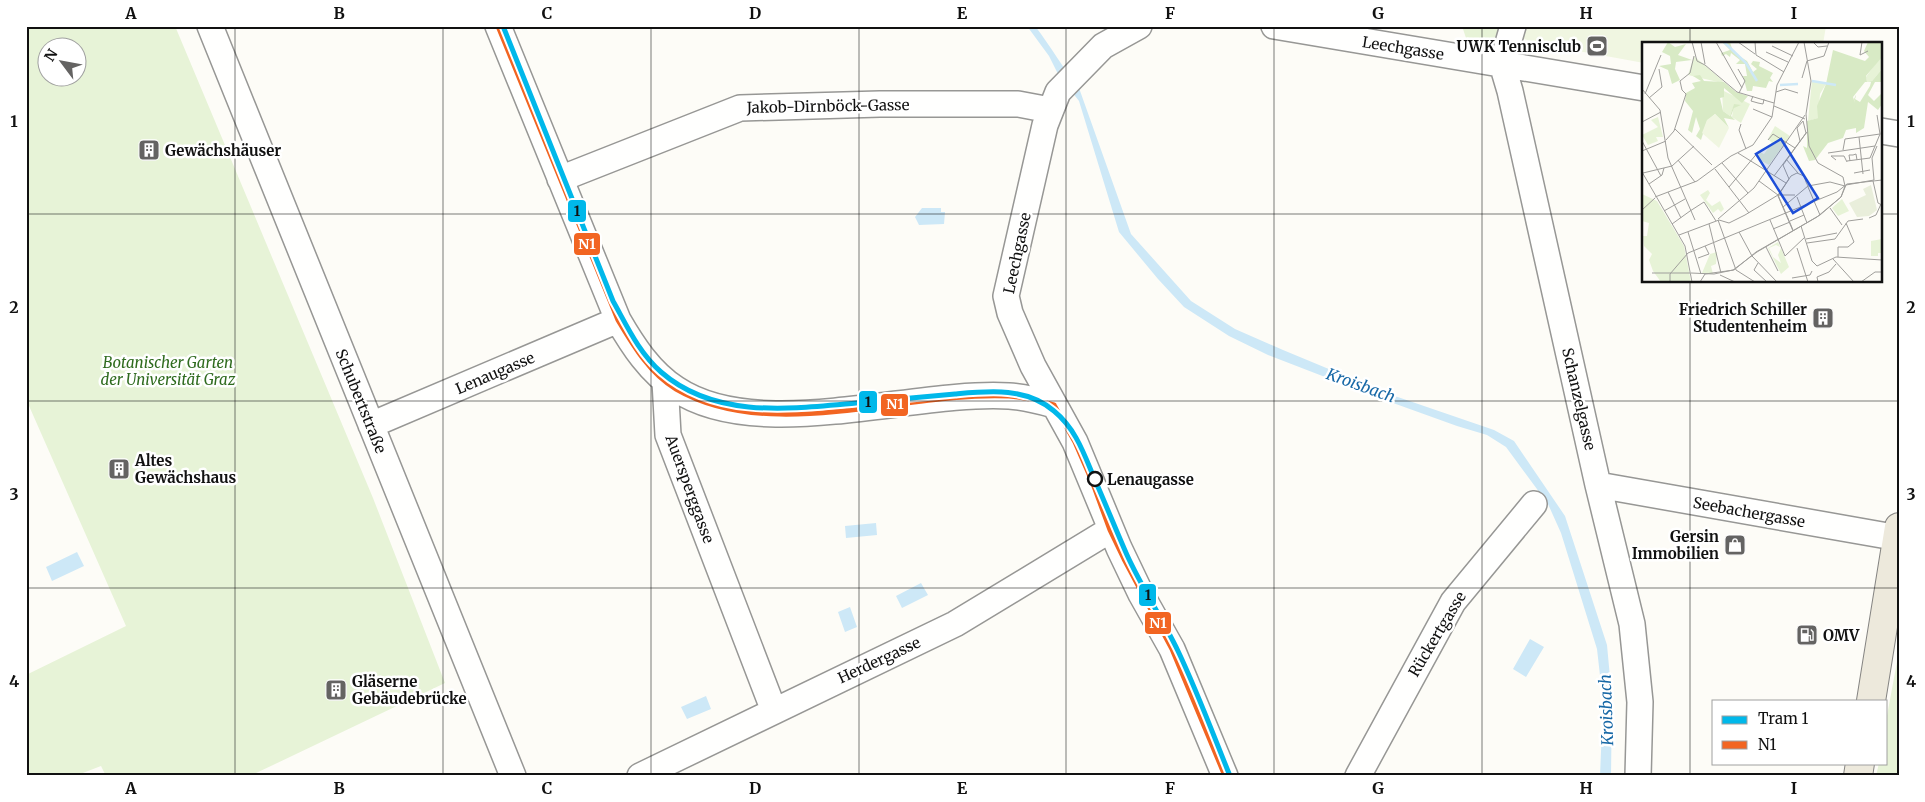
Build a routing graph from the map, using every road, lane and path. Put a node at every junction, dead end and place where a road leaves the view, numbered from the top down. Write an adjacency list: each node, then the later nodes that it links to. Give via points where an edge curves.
1 (210, 26): 15 (street, Schubertstraße)
2 (498, 26): 11 (street)
3 (1139, 26): 8 (street, via 1103,46)
4 (1274, 26): 6 (street, Leechgasse)
5 (1513, 26): 6 (street)
6 (1502, 64): 7 (street, Leechgasse); 16 (street, Schanzelgasse)
7 (1642, 88)
8 (1054, 101): 11 (street, Jakob-Dirnböck-Gasse, via 740,108); 14 (street, Leechgasse, via 1006,296 1033,366)
9 (1882, 131): 10 (street)
10 (1899, 134)
11 (560, 179): 12 (street)
12 (618, 320): 13 (street, via 640,354); 15 (street, Lenaugasse)
13 (665, 381): 14 (street, via 708,405 758,412 793,414 971,397 1010,396); 21 (street, Auersperggasse, via 668,435)
14 (1054, 404): 18 (street, Leechgasse, via 1075,442)
15 (370, 425): 22 (street, Schubertstraße)
16 (1598, 485): 19 (street, Seebachergasse); 26 (street, Schanzelgasse, via 1632,624 1640,702)
17 (1534, 504): 25 (street, Rückertgasse, via 1453,602)
18 (1110, 530): 21 (street, Herdergasse, via 955,624); 24 (street, Leechgasse, via 1172,649)
19 (1898, 535): 20 (main road)
20 (1871, 700)
21 (774, 711): 23 (street, Herdergasse)
22 (513, 776)
23 (640, 776)
24 (1225, 776)
25 (1358, 776)
26 (1638, 776)

